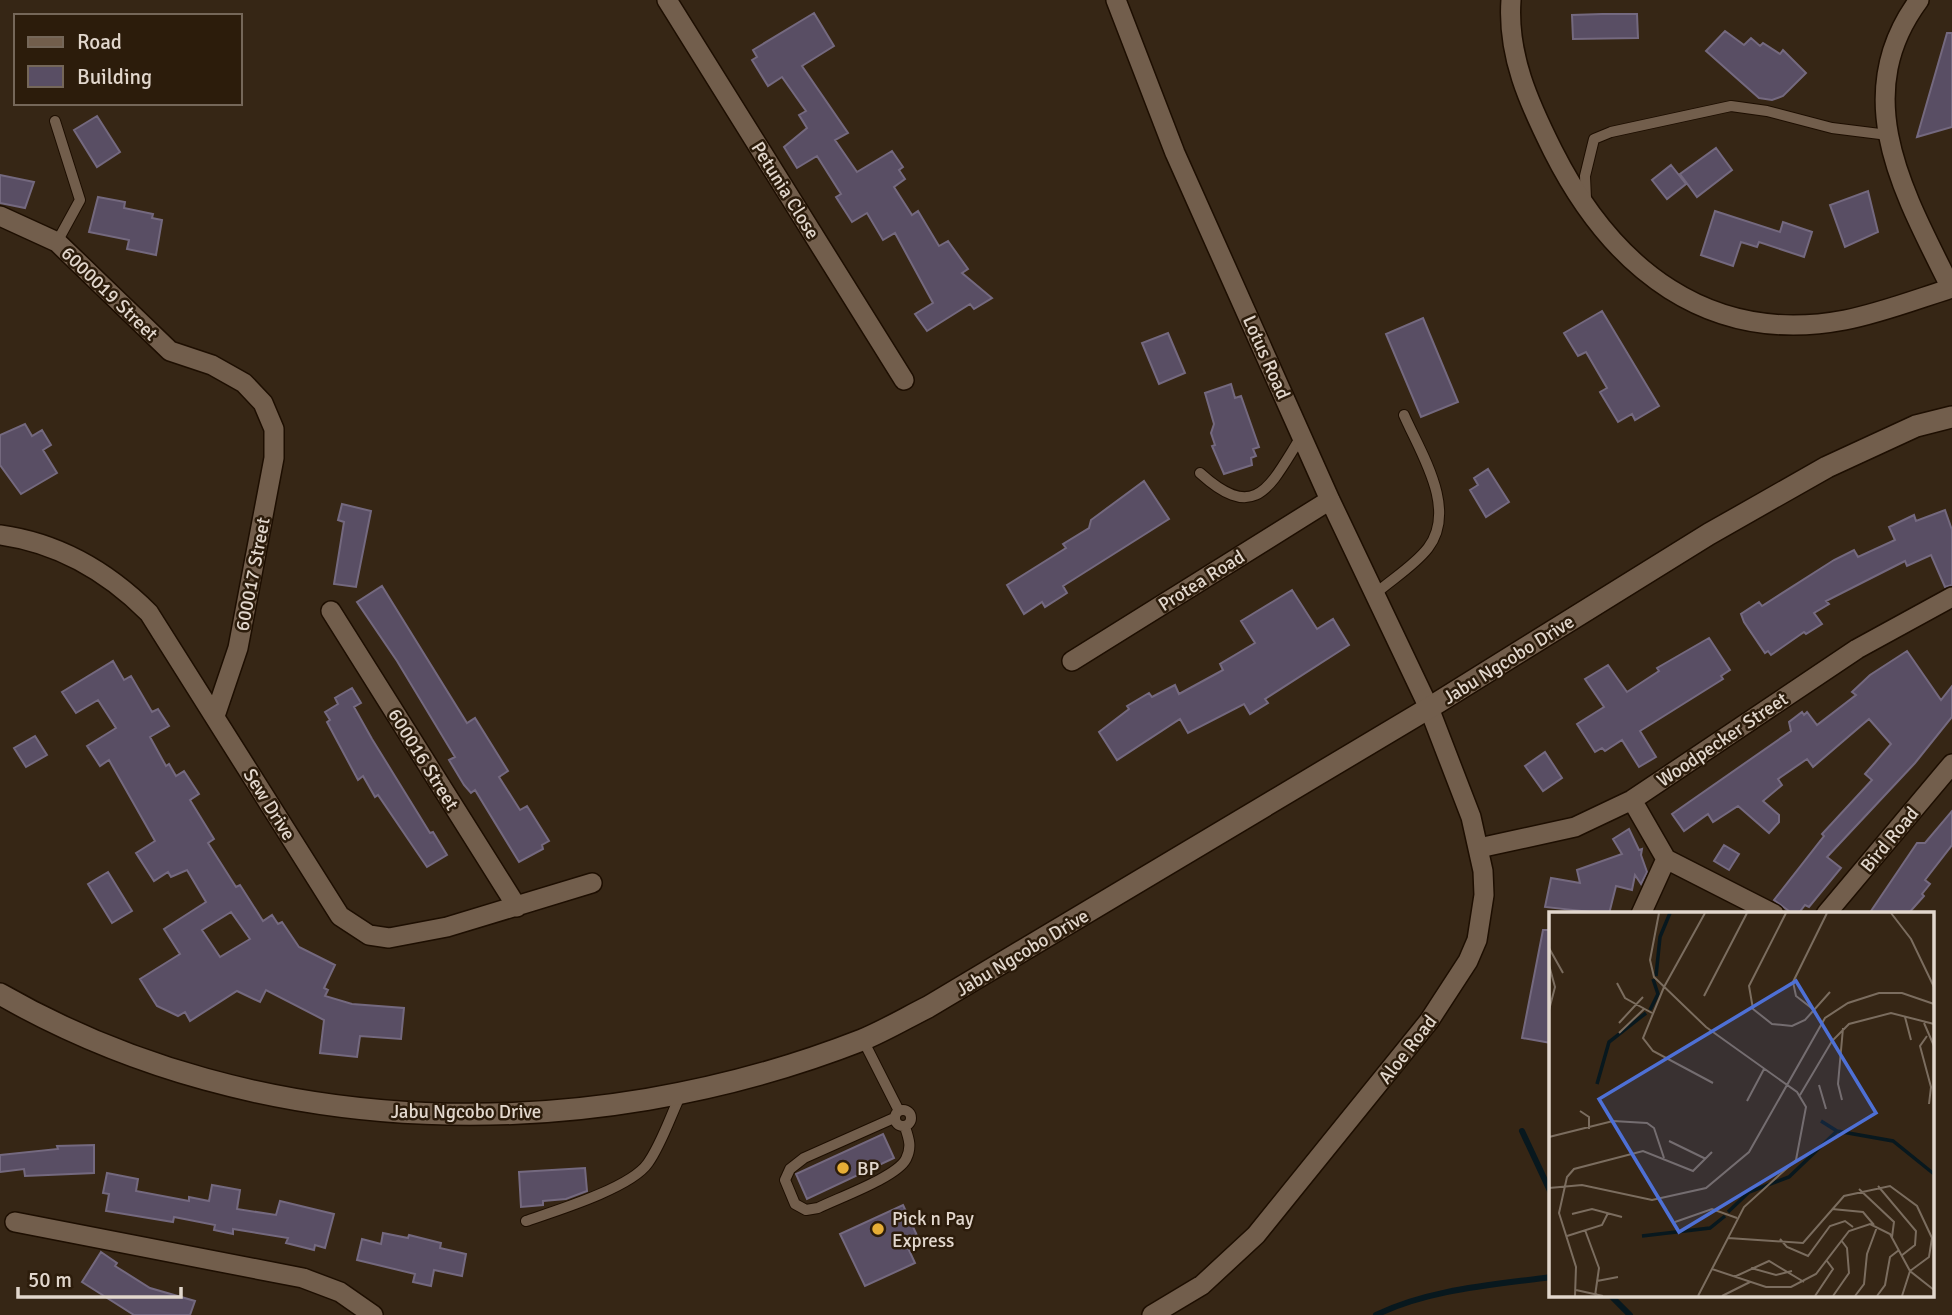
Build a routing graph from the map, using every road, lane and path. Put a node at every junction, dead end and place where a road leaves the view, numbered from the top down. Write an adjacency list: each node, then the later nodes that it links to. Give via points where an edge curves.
1 (667, 0): 11 (street, Petunia Close)
2 (1116, 0): 15 (street, Lotus Road, via 1175,153)
3 (1511, 0): 7 (street, via 1514,51 1527,99)
4 (1919, 0): 6 (street, via 1891,50 1885,82)
5 (55, 121): 9 (lane, via 80,200)
6 (1888, 135): 7 (lane, via 1731,106 1673,117 1594,139 1585,176); 10 (street, via 1909,202)
7 (1586, 207): 10 (street, via 1607,235 1660,285 1719,314 1753,321 1844,320)
8 (0, 216): 9 (street, 6000019 Street)
9 (57, 242): 14 (street, 6000019 Street, via 170,351 212,365 244,383 263,403)
10 (1951, 288)
11 (904, 380)
12 (1404, 415): 19 (lane, via 1436,493 1437,528 1422,554)
13 (1952, 416): 23 (main road, Jabu Ngcobo Drive, via 1916,426 1827,467 1709,534)
14 (274, 429): 24 (street, 600017 Street, via 272,469 238,648)
15 (1302, 436): 16 (lane, via 1272,482 1250,497 1228,495); 17 (street, Lotus Road)
16 (1200, 473)
17 (1330, 500): 19 (street, Lotus Road); 22 (street, Protea Road)
18 (0, 535): 24 (street, Sew Drive, via 71,556 115,581 161,626)
19 (1375, 594): 23 (street, Lotus Road)
20 (1952, 597): 26 (street, Woodpecker Street, via 1827,668)
21 (331, 611): 30 (street, 600016 Street)
22 (1072, 661)
23 (1429, 708): 27 (street, Aloe Road); 35 (main road, Jabu Ngcobo Drive, via 1003,965)
24 (215, 716): 30 (street, Sew Drive, via 348,924 389,939)
25 (1952, 764): 33 (street, Bird Road)
26 (1632, 800): 27 (street, Woodpecker Street, via 1575,827); 28 (street)
27 (1479, 848): 42 (street, Aloe Road, via 1484,895 1477,940 1456,984 1256,1235 1202,1285)
28 (1666, 859): 31 (street); 32 (street)
29 (592, 883): 30 (street, Sew Drive)
30 (517, 907)
31 (1642, 912)
32 (1770, 912)
33 (1828, 912)
34 (0, 994): 36 (main road, Jabu Ngcobo Drive, via 60,1025 155,1064 275,1097 392,1113 484,1115 578,1109)
35 (863, 1040): 36 (main road, Jabu Ngcobo Drive, via 757,1076); 37 (lane)
36 (681, 1094): 39 (lane, via 649,1162 640,1171 593,1198)
37 (896, 1115): 38 (lane, via 896,1124); 38 (lane, via 911,1115); 38 (lane, via 795,1164 785,1180 795,1204 806,1210 818,1208 896,1170 909,1151)
38 (905, 1127)
39 (526, 1221)
40 (15, 1222): 41 (street, via 303,1278 340,1292)
41 (373, 1315)
42 (1152, 1315)

